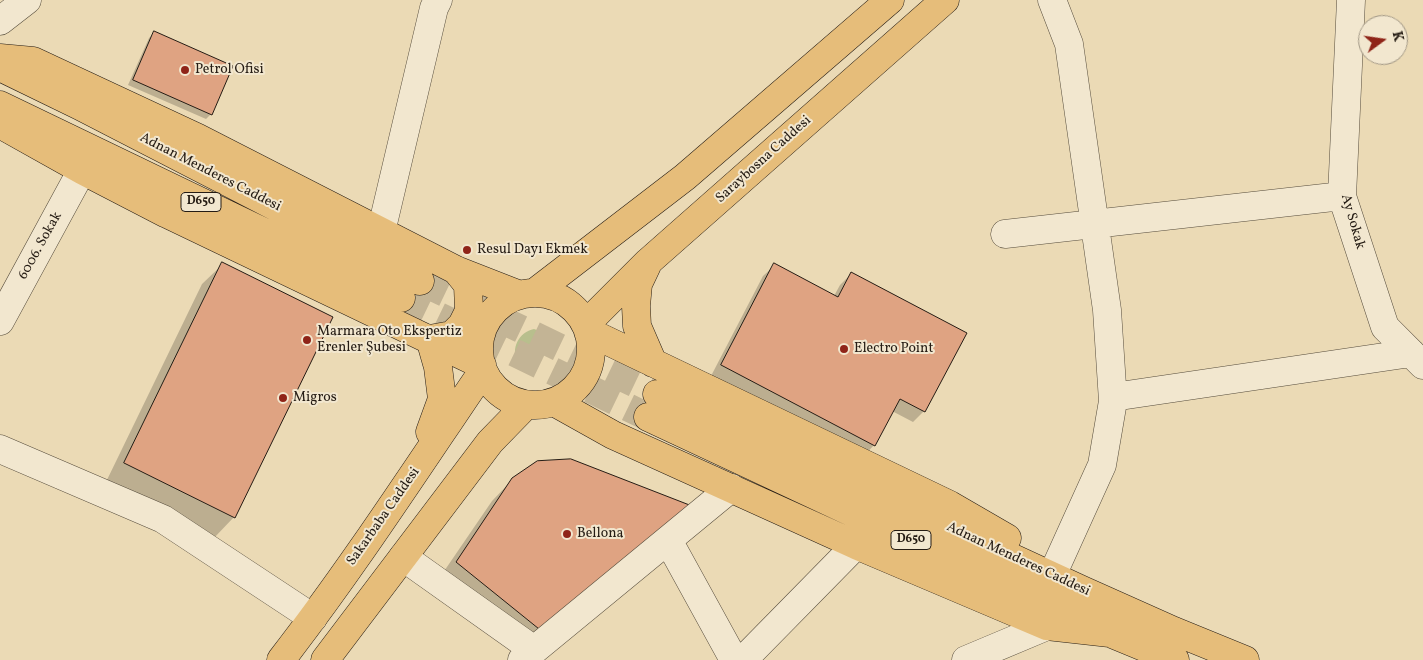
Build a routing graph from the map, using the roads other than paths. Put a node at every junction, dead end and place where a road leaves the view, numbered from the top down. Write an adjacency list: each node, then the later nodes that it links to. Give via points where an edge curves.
1 (27, 0): 7 (street)
2 (890, 0): 19 (main road, via 684,177)
3 (945, 0): 17 (main road, Saraybosna Caddesi)
4 (1052, 0): 14 (street, via 1069,44)
5 (1351, 0): 13 (street, Ay Sokak)
6 (433, 3): 15 (street)
7 (0, 21)
8 (0, 58): 15 (main road, via 33,61 198,138)
9 (0, 67): 10 (main road, Adnan Menderes Caddesi / D650, via 80,106 411,290)
10 (0, 105)
11 (0, 122): 12 (main road)
12 (82, 170): 20 (street, 6006. Sokak); 22 (main road)
13 (1342, 196): 14 (street); 23 (street, Ay Sokak, via 1385,327)
14 (1094, 224): 16 (street); 26 (street, via 1107,310)
15 (381, 232): 18 (main road)
16 (1005, 234)
17 (648, 262): 21 (main road, Saraybosna Caddesi); 24 (main road, via 638,284 636,326)
18 (456, 270): 19 (main road); 22 (main road, via 468,285 469,311 452,335)
19 (527, 294): 21 (main road, via 550,294 564,301 577,311); 25 (main road, via 503,303 489,316 481,333 479,352)
20 (0, 321)
21 (587, 328): 24 (main road); 27 (main road, via 592,347 586,374 567,396)
22 (430, 340): 25 (main road); 31 (main road, via 442,399)
23 (1417, 359): 26 (street)
24 (653, 363): 29 (main road, via 616,358 600,365 586,388 586,406); 36 (main road, via 950,506 1004,536)
25 (482, 368): 28 (main road, via 493,387); 31 (main road, Sakarbaba Caddesi)
26 (1113, 396): 36 (street, via 1102,465)
27 (554, 402): 28 (main road); 29 (main road)
28 (526, 405): 35 (main road, via 490,442)
29 (613, 435): 32 (main road)
30 (0, 449): 38 (street, via 163,519)
31 (416, 472): 38 (main road, Sakarbaba Caddesi)
32 (730, 488): 33 (street); 34 (main road)
33 (668, 540): 41 (street); 44 (street)
34 (856, 545): 39 (main road); 45 (street)
35 (402, 557): 41 (street); 43 (main road)
36 (1054, 571): 37 (main road)
37 (1082, 590): 40 (main road, Adnan Menderes Caddesi / D650, via 652,405); 48 (main road, Adnan Menderes Caddesi)
38 (313, 618): 42 (main road, Sakarbaba Caddesi)
39 (1047, 626): 40 (main road); 46 (street)
40 (1110, 633): 47 (main road, Adnan Menderes Caddesi / D650)
41 (528, 655)
42 (281, 660)
43 (325, 660)
44 (734, 660)
45 (743, 660)
46 (966, 660)
47 (1175, 660)
48 (1245, 660)

